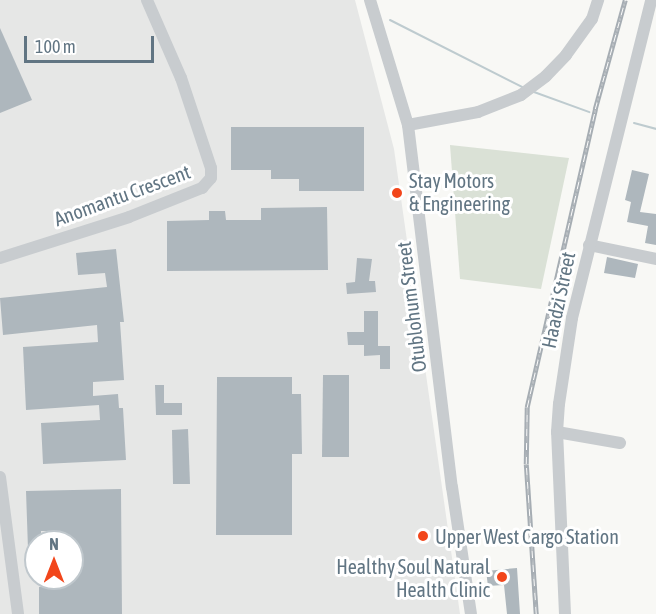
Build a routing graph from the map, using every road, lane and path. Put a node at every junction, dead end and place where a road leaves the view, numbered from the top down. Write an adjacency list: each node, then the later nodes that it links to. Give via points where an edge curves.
1 (147, 0): 7 (street, Anomantu Crescent, via 181,78 211,178 202,188 129,217)
2 (370, 0): 5 (street, Otublohum Street)
3 (598, 0): 5 (street, via 592,19 566,55 522,95 478,112)
4 (651, 0): 6 (street, Haadzi Street)
5 (408, 125): 13 (street, Otublohum Street)
6 (589, 245): 8 (street); 9 (street, Haadzi Street, via 572,318)
7 (0, 258)
8 (656, 259)
9 (557, 432): 10 (street); 14 (street, Haadzi Street)
10 (620, 443)
11 (0, 477): 12 (street)
12 (18, 614)
13 (471, 614)
14 (565, 614)

